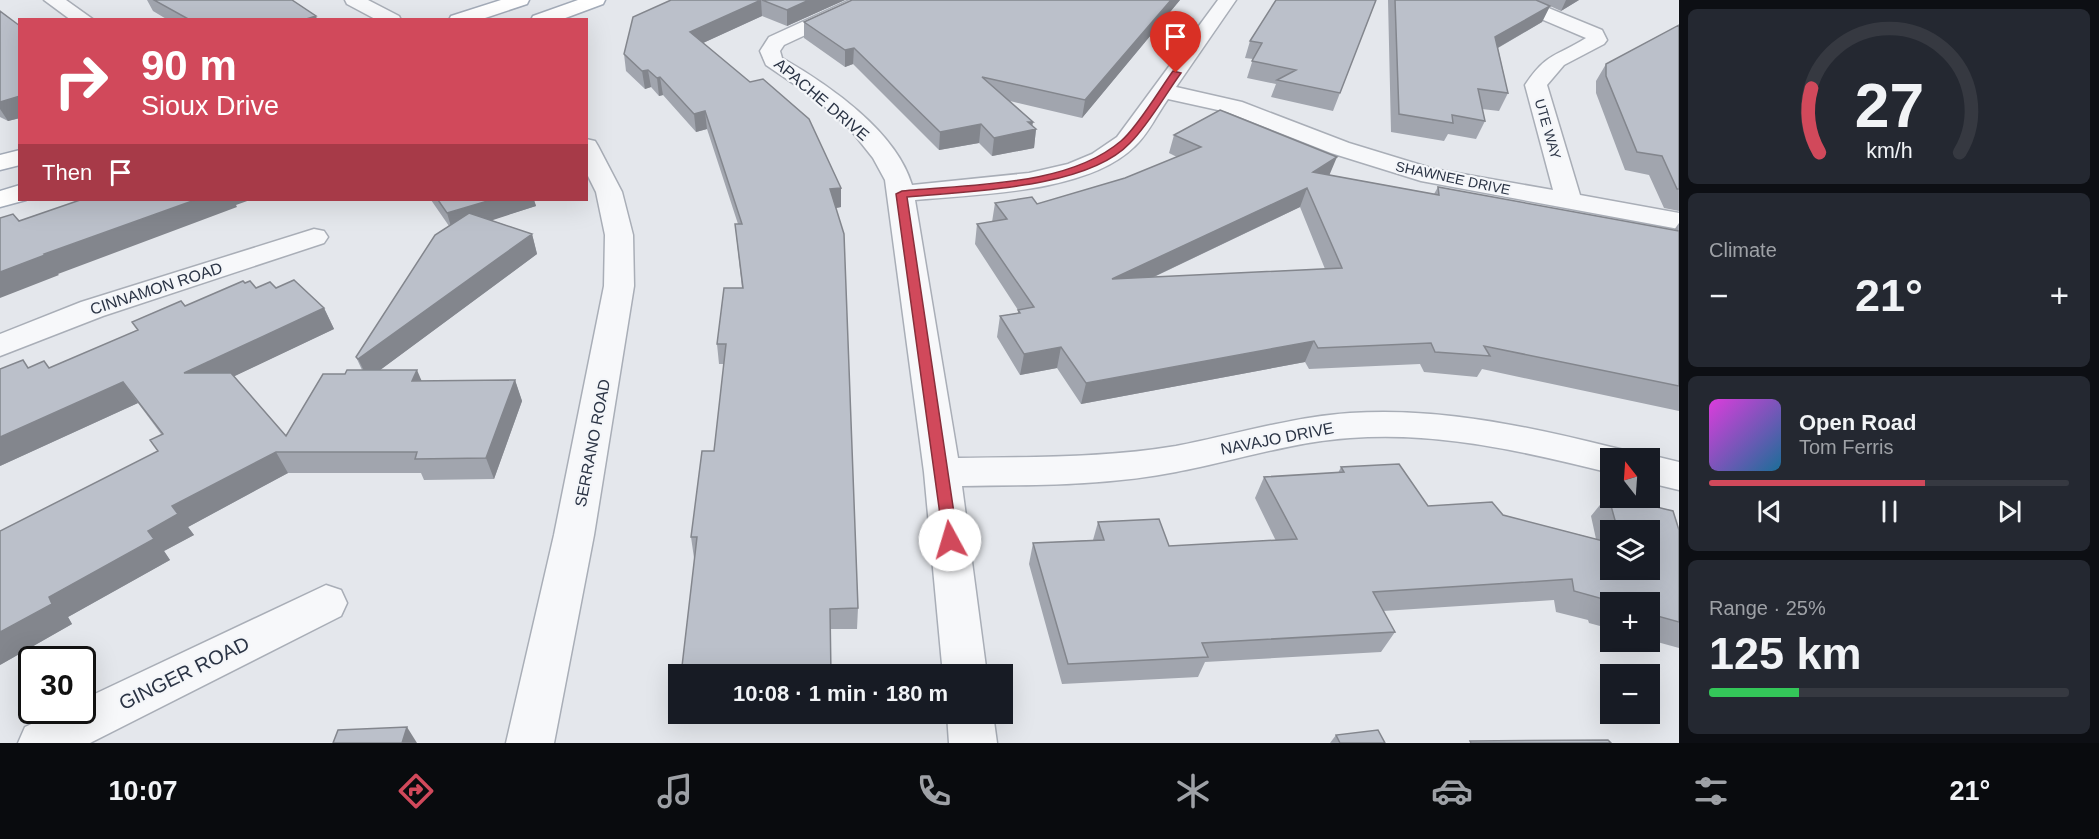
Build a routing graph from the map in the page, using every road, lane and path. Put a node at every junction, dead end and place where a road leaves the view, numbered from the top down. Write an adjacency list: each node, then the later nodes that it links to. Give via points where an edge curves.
1 (53, 0): 8 (street)
2 (354, 0): 9 (street)
3 (520, 0): 10 (main road)
4 (596, 0): 11 (main road)
5 (865, 0): 17 (street, APACHE DRIVE, via 776,41 770,51 773,61 792,71 867,134 894,172)
6 (1227, 0): 12 (street)
7 (1513, 0): 19 (street, UTE WAY, via 1595,34 1597,39 1560,57 1545,69 1536,85)
8 (82, 18)
9 (388, 18)
10 (464, 18)
11 (546, 18)
12 (1164, 91): 17 (street, via 1126,142 1076,170 1029,181); 19 (street, SHAWNEE DRIVE, via 1234,107 1430,176)
13 (588, 150): 31 (street, SERRANO ROAD, via 609,192 620,235 619,286 574,535)
14 (18, 158): 15 (main road)
15 (0, 163)
16 (18, 194): 18 (main road)
17 (902, 194): 25 (street, APACHE DRIVE)
18 (0, 199)
19 (1569, 201): 20 (street, SHAWNEE DRIVE)
20 (1679, 221)
21 (314, 237): 22 (street, CINNAMON ROAD, via 92,309)
22 (0, 346)
23 (1600, 457): 25 (street, NAVAJO DRIVE, via 1515,436 1448,426 1397,424 1308,429 1152,463 1075,470)
24 (1660, 471): 26 (street)
25 (942, 472): 28 (street, APACHE DRIVE)
26 (1679, 476)
27 (326, 603): 30 (street, GINGER ROAD)
28 (964, 664)
29 (971, 724): 32 (street)
30 (42, 743)
31 (530, 743)
32 (973, 743)

